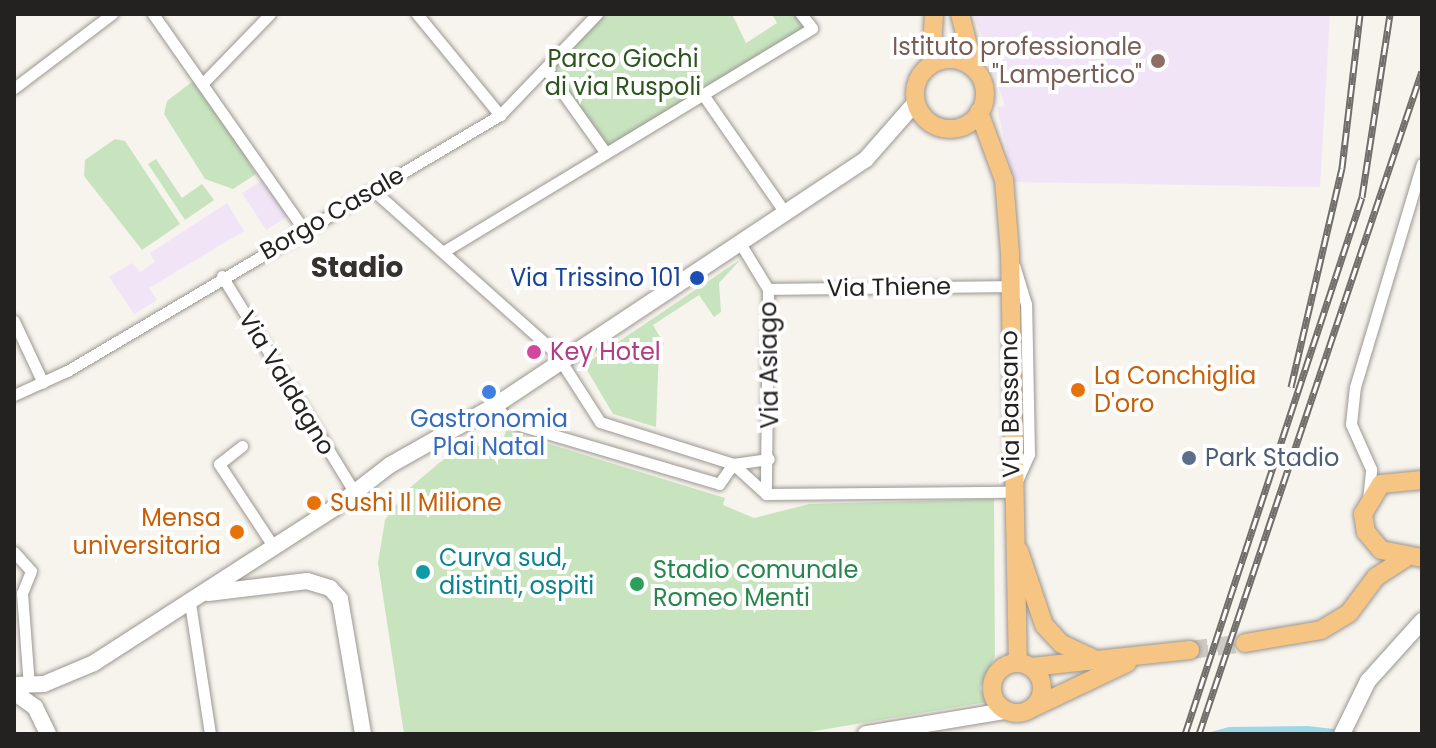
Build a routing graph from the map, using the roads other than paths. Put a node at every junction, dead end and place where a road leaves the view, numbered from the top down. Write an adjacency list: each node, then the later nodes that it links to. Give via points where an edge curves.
1 (112, 14): 13 (street)
2 (153, 14): 12 (street)
3 (270, 14): 12 (street)
4 (417, 14): 17 (street)
5 (597, 14): 11 (street, Borgo Casale)
6 (801, 14): 14 (street, via 812,28)
7 (934, 14): 9 (main road)
8 (960, 14): 10 (main road)
9 (931, 64): 10 (main road, via 953,59); 15 (main road, via 917,81)
10 (974, 68): 16 (main road, via 985,94)
11 (548, 72): 17 (street, Borgo Casale); 20 (street)
12 (204, 82): 24 (street)
13 (14, 88)
14 (704, 96): 20 (street); 23 (street)
15 (916, 102): 18 (main road, via 937,126); 23 (street, via 866,159)
16 (979, 112): 18 (main road); 19 (main road, Via Bassano)
17 (500, 115): 22 (street, Borgo Casale)
18 (960, 127): 19 (main road)
19 (992, 147): 27 (main road, Via Bassano, via 1004,180)
20 (605, 152): 26 (street)
21 (1422, 164): 39 (street, via 1355,387 1351,424)
22 (374, 191): 24 (street, Borgo Casale); 26 (street)
23 (786, 214): 25 (street)
24 (303, 228): 28 (street, Borgo Casale)
25 (740, 243): 30 (street, Via Asiago); 32 (street)
26 (446, 250): 32 (street)
27 (1010, 253): 29 (main road, Via Bassano); 43 (street, via 1026,304 1029,454)
28 (222, 276): 33 (street, Borgo Casale); 42 (street, Via Valdagno)
29 (1011, 286): 30 (street, Via Thiene); 43 (main road, Via Bassano)
30 (768, 289): 37 (street, Via Asiago)
31 (14, 321): 33 (street)
32 (562, 361): 35 (street); 38 (street, via 600,422)
33 (43, 383): 34 (street, Borgo Casale)
34 (14, 395)
35 (496, 405): 38 (street, via 509,422 719,484); 42 (street)
36 (242, 446): 48 (street, via 219,464)
37 (769, 459): 38 (street); 44 (street, Via Asiago)
38 (733, 464): 44 (street)
39 (1371, 469): 40 (street); 45 (street)
40 (1397, 478): 41 (main road); 45 (main road, via 1381,484)
41 (1422, 480)
42 (353, 490): 48 (street)
43 (1012, 492): 44 (street); 46 (main road, Via Bassano)
44 (766, 494)
45 (1368, 500): 47 (main road, via 1363,523)
46 (1013, 538): 57 (main road, via 1044,625 1062,644); 58 (main road, Via Bassano)
47 (1375, 545): 50 (main road); 51 (main road)
48 (273, 546): 52 (street)
49 (14, 552): 59 (street, via 31,571 22,593)
50 (1417, 559): 51 (main road)
51 (1376, 577): 54 (main road, via 1349,613 1321,630)
52 (196, 598): 59 (street, via 94,663); 63 (street); 64 (street, via 321,582 340,599)
53 (1422, 621): 66 (street, via 1358,700)
54 (1245, 643)
55 (1190, 650): 56 (main road)
56 (1137, 659): 57 (main road); 60 (main road)
57 (1096, 660): 58 (main road)
58 (1024, 665): 60 (main road, via 1042,689); 61 (main road, via 1001,669 993,681 995,701)
59 (25, 687): 62 (street)
60 (1033, 708): 61 (main road)
61 (1005, 711): 65 (street)
62 (48, 734)
63 (210, 734)
64 (363, 734)
65 (866, 734)
66 (1342, 734)

